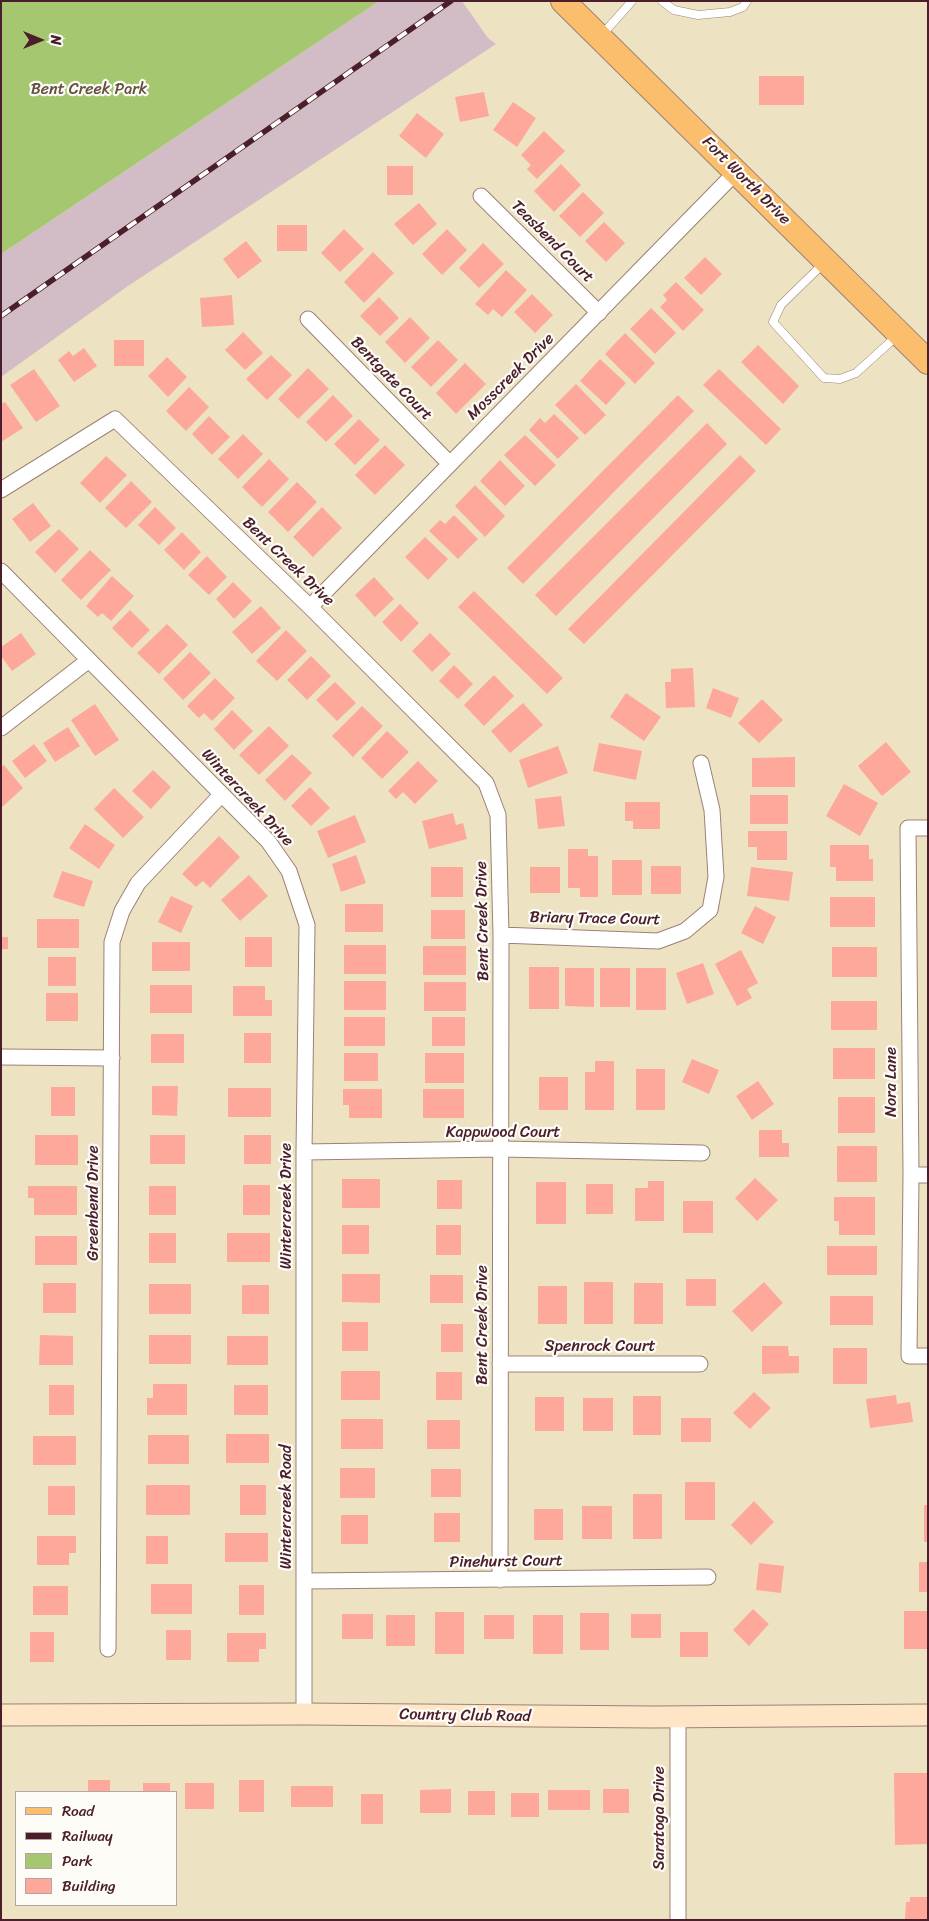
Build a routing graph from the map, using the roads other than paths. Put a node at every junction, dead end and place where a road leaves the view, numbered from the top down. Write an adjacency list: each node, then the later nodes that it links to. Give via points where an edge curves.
1 (563, 1): 5 (main road, Fort Worth Drive)
2 (632, 1): 5 (lane)
3 (662, 1): 4 (lane, via 674,10 698,15 730,12 743,7)
4 (747, 1)
5 (599, 37): 6 (main road, Fort Worth Drive)
6 (736, 172): 8 (main road, Fort Worth Drive); 9 (street, Mosscreek Drive)
7 (481, 196): 9 (street, Teasbend Court)
8 (826, 261): 11 (main road, Fort Worth Drive); 11 (lane, via 781,305 773,322 824,378 840,379 856,373)
9 (599, 313): 13 (street, Mosscreek Drive)
10 (308, 319): 13 (street, Bentgate Court)
11 (900, 334): 12 (main road, Fort Worth Drive)
12 (928, 362)
13 (450, 464): 16 (street, Mosscreek Drive)
14 (1, 490): 16 (street, Bent Creek Drive, via 115,419)
15 (1, 571): 17 (street, Wintercreek Drive)
16 (310, 607): 22 (street, Bent Creek Drive, via 486,783 498,814)
17 (89, 660): 18 (street); 20 (street, Wintercreek Drive)
18 (1, 728)
19 (701, 763): 22 (street, Briary Trace Court, via 712,810 716,877 710,910 685,931 658,941)
20 (221, 795): 24 (street, Greenbend Drive, via 138,883 122,911 112,942); 26 (street, Wintercreek Drive, via 268,841 289,870 307,925)
21 (928, 828): 28 (street, Nora Lane, via 908,828)
22 (501, 935): 25 (street, Bent Creek Drive)
23 (1, 1056): 24 (street)
24 (112, 1058): 37 (street, Greenbend Drive)
25 (501, 1150): 26 (street, Kappwood Court); 27 (street, Kappwood Court); 32 (street, Bent Creek Drive)
26 (304, 1152): 30 (street, Wintercreek Drive)
27 (702, 1152)
28 (910, 1175): 29 (street); 31 (street, Nora Lane, via 909,1356)
29 (928, 1175)
30 (304, 1301): 36 (street, Wintercreek Road)
31 (928, 1356)
32 (500, 1364): 33 (street, Spenrock Court); 35 (street, Bent Creek Drive)
33 (700, 1364)
34 (708, 1577): 35 (street, Pinehurst Court)
35 (500, 1580): 36 (street, Pinehurst Court)
36 (304, 1581): 38 (street, Wintercreek Road)
37 (108, 1649)
38 (304, 1714): 39 (main road, Country Club Road); 41 (main road, Country Club Road)
39 (1, 1715)
40 (928, 1715): 41 (main road, Country Club Road)
41 (678, 1716): 42 (street, Saratoga Drive)
42 (678, 1920)

